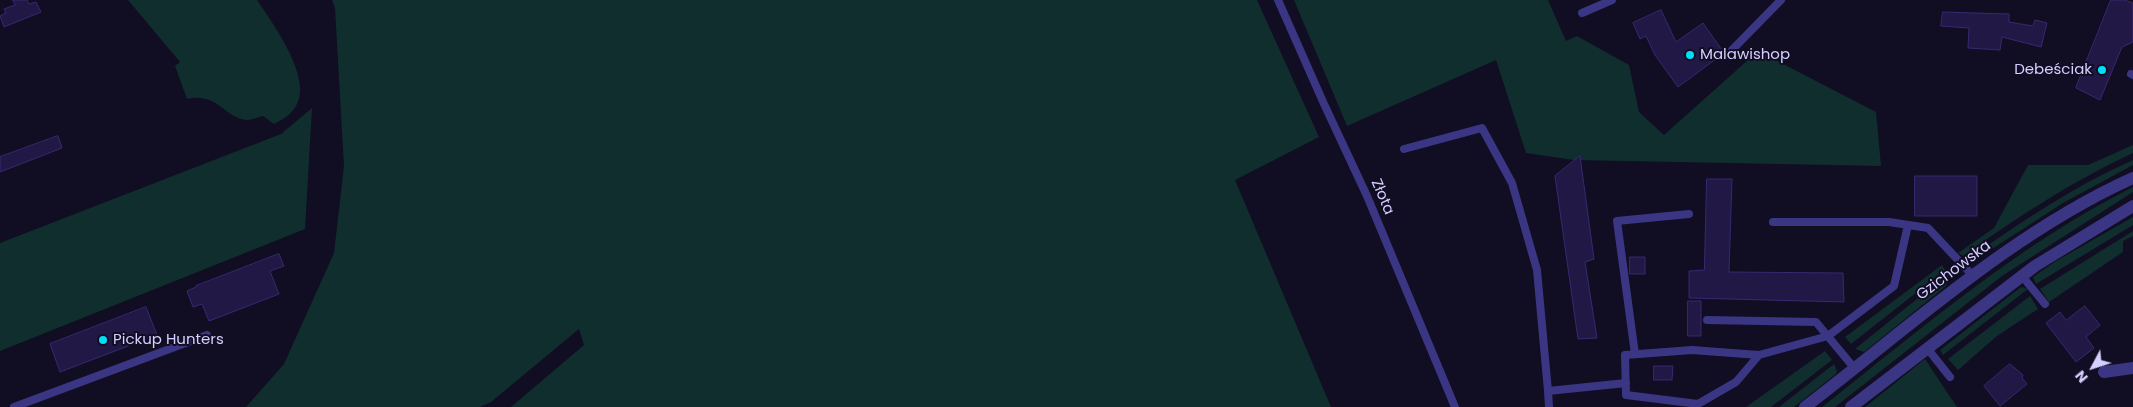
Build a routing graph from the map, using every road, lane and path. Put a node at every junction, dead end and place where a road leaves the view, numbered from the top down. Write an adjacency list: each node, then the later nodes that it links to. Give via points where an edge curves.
1 (1278, 0): 28 (lane, Złota, via 1368,196)
2 (1612, 0): 4 (lane)
3 (1781, 0): 5 (lane)
4 (1582, 13)
5 (1732, 50)
6 (1404, 149): 26 (lane, via 1482,128 1512,183 1537,270)
7 (2133, 178): 12 (street, Gzichowska, via 2079,205)
8 (2133, 206): 13 (street)
9 (1689, 214): 19 (lane, via 1617,221)
10 (1773, 222): 11 (lane, via 1889,222)
11 (1908, 225): 12 (lane, via 1928,228); 17 (lane, via 1894,286)
12 (1974, 276): 22 (street, Gzichowska)
13 (2022, 276): 14 (lane); 18 (street)
14 (2045, 304)
15 (1707, 320): 17 (lane, via 1816,322)
16 (207, 335): 27 (lane)
17 (1828, 336): 20 (lane); 22 (lane)
18 (1927, 348): 24 (lane); 31 (street)
19 (1634, 354): 20 (lane, via 1692,350); 25 (lane, via 1625,355)
20 (1759, 355): 25 (lane, via 1736,382 1698,404 1626,395)
21 (2133, 368): 23 (street)
22 (1855, 369): 30 (street, Gzichowska)
23 (2104, 372)
24 (1950, 376)
25 (1626, 383): 26 (lane)
26 (1548, 390): 29 (lane)
27 (14, 407)
28 (1455, 407)
29 (1549, 407)
30 (1805, 407)
31 (1851, 407)

